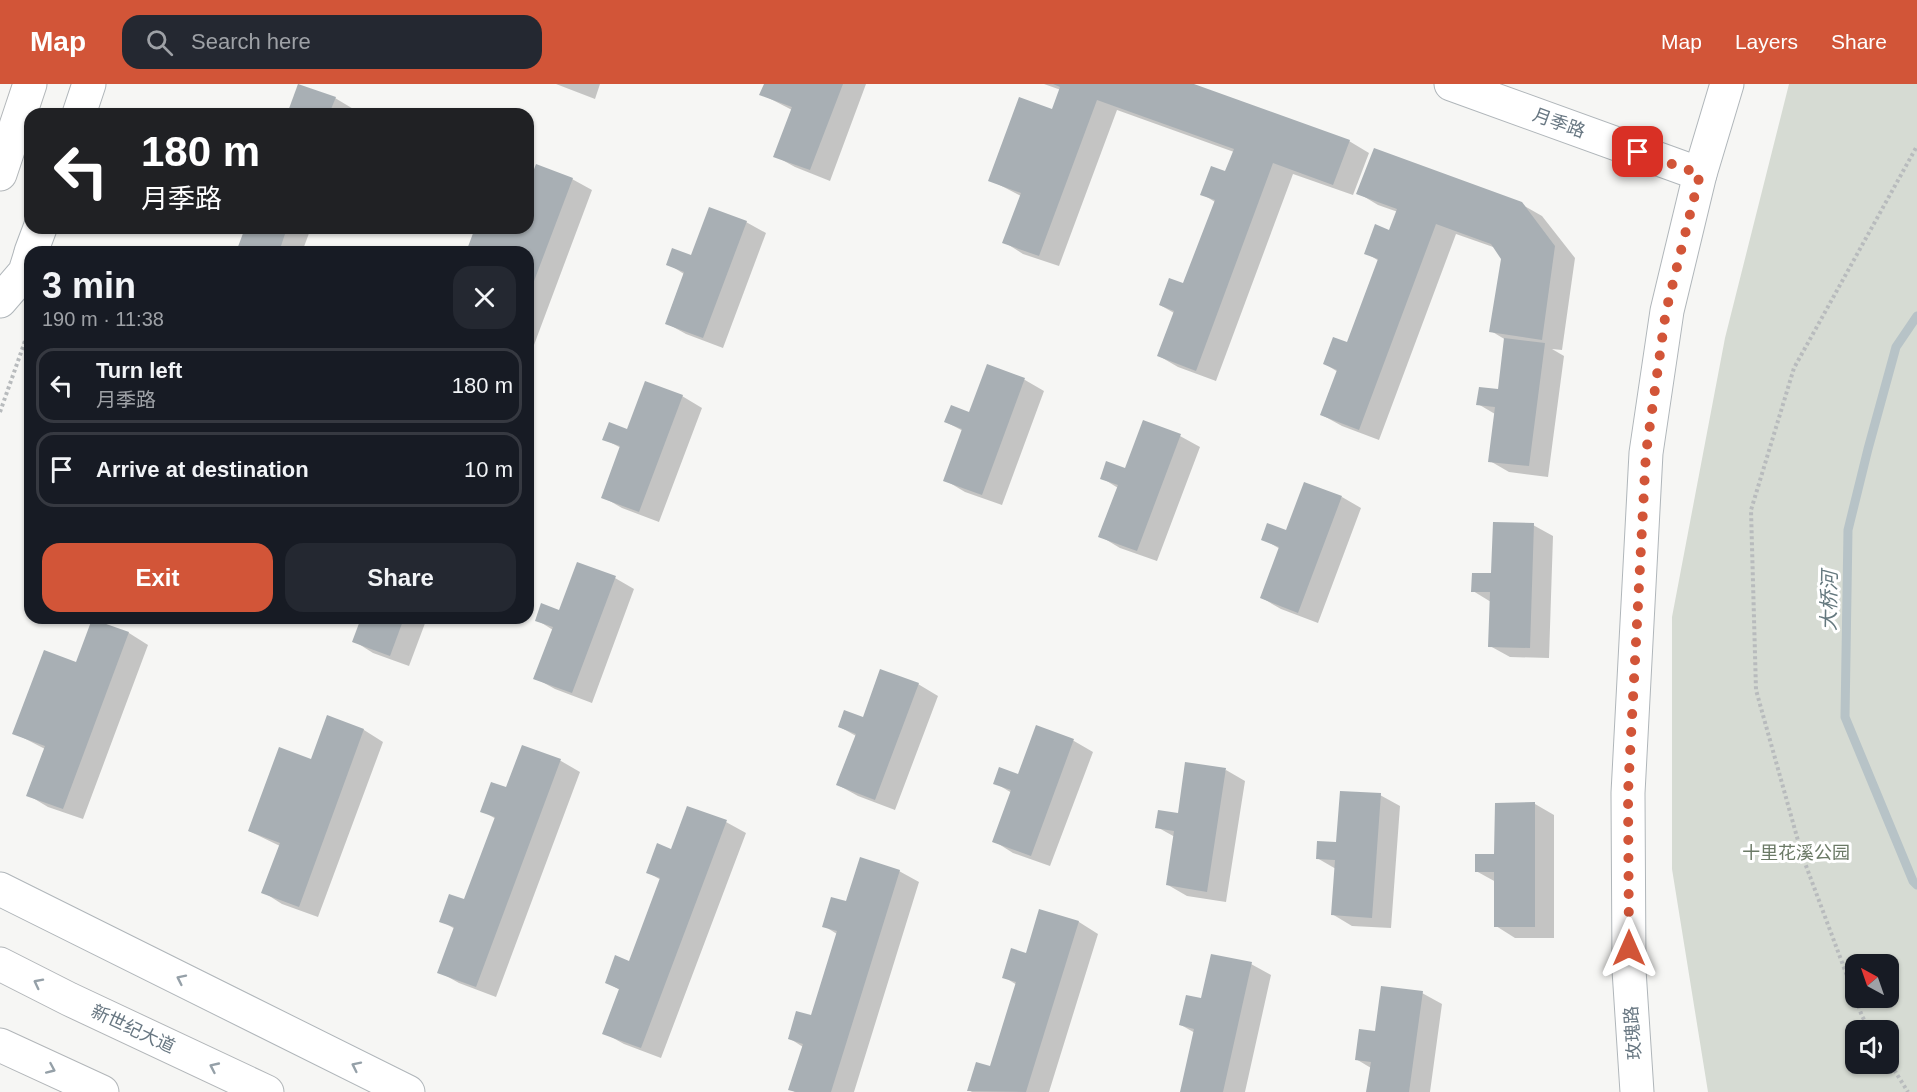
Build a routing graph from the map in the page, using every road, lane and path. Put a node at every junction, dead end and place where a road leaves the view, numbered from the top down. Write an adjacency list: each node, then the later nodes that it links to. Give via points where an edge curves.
1 (30, 84): 7 (street)
2 (89, 84): 5 (street)
3 (1451, 84): 8 (street, 月季路)
4 (1726, 84): 8 (street, 玫瑰路)
5 (81, 108)
6 (1917, 146): 15 (path, via 1794,368 1751,510 1756,690 1802,855)
7 (0, 174)
8 (1700, 174): 21 (street, 玫瑰路, via 1666,311 1646,453 1628,793 1629,970)
9 (24, 273): 10 (street)
10 (0, 301)
11 (24, 344): 12 (path)
12 (0, 412)
13 (0, 889): 20 (street, one-way to 13)
14 (0, 964): 19 (street, 新世纪大道, one-way to 14)
15 (1864, 1020)
16 (0, 1046): 18 (street, one-way to 18)
17 (1897, 1074): 22 (path)
18 (102, 1092)
19 (267, 1092)
20 (408, 1092)
21 (1637, 1092)
22 (1908, 1092)

